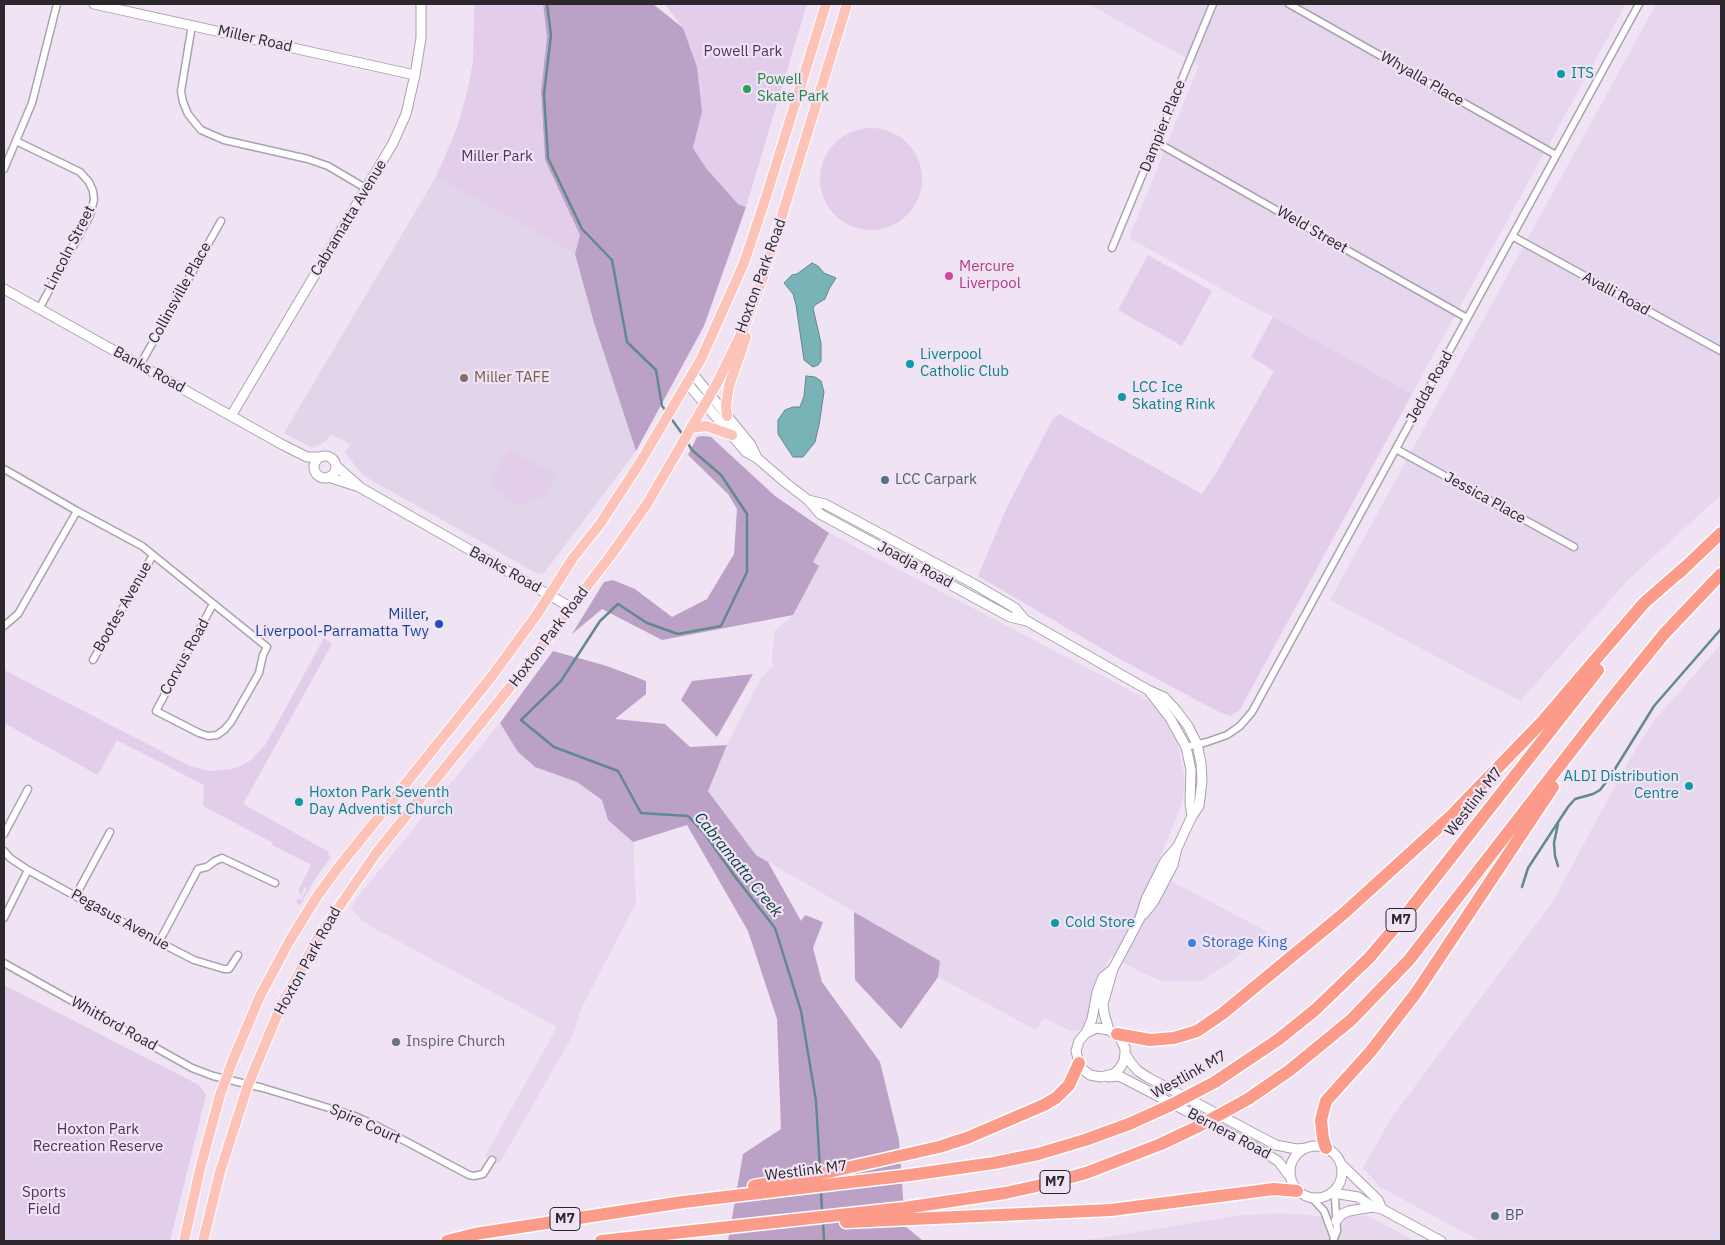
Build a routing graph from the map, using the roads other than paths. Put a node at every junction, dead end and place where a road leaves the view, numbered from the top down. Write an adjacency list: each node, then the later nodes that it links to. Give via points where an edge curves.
1 (58, 4): 12 (street, via 35,94)
2 (94, 4): 9 (main road, Miller Road)
3 (421, 4): 11 (main road, Cabramatta Avenue)
4 (826, 4): 26 (main road, Hoxton Park Road, via 744,263)
5 (847, 4): 21 (main road, Hoxton Park Road)
6 (1213, 4): 13 (street, Dampier Place)
7 (1289, 4): 14 (street, Whyalla Place)
8 (1639, 4): 14 (street, Jedda Road)
9 (123, 7): 10 (main road, Miller Road)
10 (192, 25): 11 (main road, Miller Road); 16 (street, via 181,91 188,114 201,130 224,140 328,166)
11 (416, 75): 16 (main road, Cabramatta Avenue, via 400,129)
12 (16, 141): 15 (street); 22 (street, Lincoln Street, via 80,172 93,191 90,215)
13 (1156, 142): 19 (street, Dampier Place); 23 (street, Weld Street)
14 (1556, 155): 18 (street, Jedda Road)
15 (4, 169)
16 (367, 189): 28 (main road, Cabramatta Avenue)
17 (221, 221): 25 (street, Collinsville Place)
18 (1512, 236): 23 (street, Jedda Road); 24 (street, Avalli Road)
19 (1112, 248)
20 (4, 289): 22 (main road, Banks Road)
21 (758, 293): 27 (main road, Hoxton Park Road); 29 (main road, via 729,386)
22 (39, 309): 25 (main road, Banks Road)
23 (1467, 318): 32 (street, Jedda Road)
24 (1721, 351)
25 (140, 365): 28 (main road, Banks Road)
26 (690, 378): 27 (main road, Joadja Road); 48 (main road, Hoxton Park Road, via 600,524)
27 (708, 400): 29 (main road, Joadja Road); 30 (main road, Hoxton Park Road); 31 (main road, Joadja Road)
28 (232, 416): 33 (main road, Banks Road)
29 (727, 416): 35 (main road, Joadja Road, via 751,445)
30 (694, 427): 31 (main road, via 706,426); 50 (main road, Hoxton Park Road, via 647,504)
31 (732, 435): 35 (main road, Joadja Road, via 746,452)
32 (1396, 449): 43 (street, Jessica Place); 54 (street, Jedda Road, via 1252,712 1233,731)
33 (295, 451): 34 (main road, Banks Road, via 312,458); 37 (main road, Banks Road)
34 (319, 457): 36 (main road, via 334,459); 37 (main road)
35 (757, 458): 53 (main road, Joadja Road, via 820,514 1010,617 1026,621)
36 (336, 466): 39 (main road); 40 (main road, Banks Road)
37 (314, 467): 39 (main road, via 318,476)
38 (4, 469): 41 (street, Corvus Road)
39 (328, 477): 40 (main road, Banks Road)
40 (361, 488): 48 (main road, Banks Road)
41 (77, 511): 44 (street, Corvus Road); 51 (street, via 18,614)
42 (1721, 533): 45 (highway, Westlink M7 / M7)
43 (1574, 547)
44 (153, 555): 49 (street, Corvus Road); 52 (street, Bootes Avenue)
45 (1684, 568): 69 (highway, via 1644,603 1542,722 1451,816 1342,915 1222,1014 1197,1031 1162,1040 1140,1039); 84 (highway, Westlink M7 / M7, bridge, via 1633,625 1370,957 1304,1019 1215,1082 1128,1124 1038,1154 942,1171)
46 (1721, 574): 87 (highway, M7, bridge, via 1664,634 1613,697 1409,960 1344,1026 1248,1099 1161,1144 1086,1173 1046,1184 945,1202)
47 (1721, 582): 77 (highway, via 1609,710 1406,1007 1326,1100 1321,1120)
48 (550, 595): 50 (main road, Banks Road); 74 (main road, Hoxton Park Road, via 492,676 318,895 260,996)
49 (214, 604): 49 (street, Corvus Road, via 156,711 208,736 217,735 231,722 259,673 267,647)
50 (572, 608): 75 (main road, Hoxton Park Road, via 343,898 281,1006)
51 (4, 626)
52 (93, 660)
53 (1148, 690): 54 (main road, Joadja Road, via 1164,697 1175,709); 55 (main road, Joadja Road, via 1170,718)
54 (1197, 744): 55 (street, Jedda Road); 57 (main road, via 1201,763 1201,795)
55 (1186, 747): 57 (main road, via 1191,770)
56 (28, 789): 59 (street)
57 (1192, 816): 68 (main road, via 1164,882 1140,918)
58 (110, 832): 63 (street)
59 (4, 834)
60 (4, 850): 61 (street, Pegasus Avenue)
61 (28, 870): 63 (street, Pegasus Avenue); 64 (street)
62 (275, 883): 65 (street, via 222,858 198,869)
63 (76, 895): 65 (street, Pegasus Avenue)
64 (4, 918)
65 (159, 942): 66 (street, Pegasus Avenue, via 194,960 224,969 229,968)
66 (238, 955)
67 (4, 963): 74 (street, Whitford Road, via 192,1068)
68 (1113, 970): 69 (main road, via 1103,1004); 70 (main road, via 1103,977)
69 (1113, 1032): 70 (main road, via 1097,1028); 71 (main road, via 1123,1043)
70 (1086, 1033): 72 (main road, via 1077,1046)
71 (1125, 1053): 73 (main road, via 1120,1068); 76 (main road, Bernera Road, via 1131,1064 1149,1078 1268,1141 1288,1148)
72 (1079, 1064): 73 (main road, via 1090,1075); 84 (highway, via 1069,1085 1056,1098 967,1138 833,1171)
73 (1106, 1077): 80 (main road, Bernera Road, via 1119,1076 1253,1146 1278,1161)
74 (226, 1080): 75 (street, Spire Court); 89 (main road, Hoxton Park Road)
75 (248, 1085): 78 (street, Spire Court, via 352,1115 469,1176 482,1174); 90 (main road, Hoxton Park Road, via 220,1172)
76 (1307, 1148): 77 (main road); 80 (main road, via 1295,1157)
77 (1326, 1148): 79 (main road)
78 (492, 1160)
79 (1340, 1163): 82 (main road, via 1341,1179); 85 (main road, via 1378,1200)
80 (1290, 1178): 81 (main road)
81 (1297, 1190): 83 (main road); 87 (highway, via 1274,1189 1111,1210)
82 (1332, 1193): 83 (main road); 85 (main road, via 1358,1197); 86 (street)
83 (1313, 1199): 88 (street, via 1324,1211)
84 (683, 1202): 91 (highway, Westlink M7 / M7, via 485,1232)
85 (1377, 1208): 86 (main road, via 1349,1210); 93 (main road)
86 (1336, 1222): 88 (street)
87 (745, 1226): 92 (highway, M7)
88 (1334, 1240)
89 (184, 1241)
90 (203, 1241)
91 (447, 1241)
92 (601, 1241)
93 (1441, 1241)

